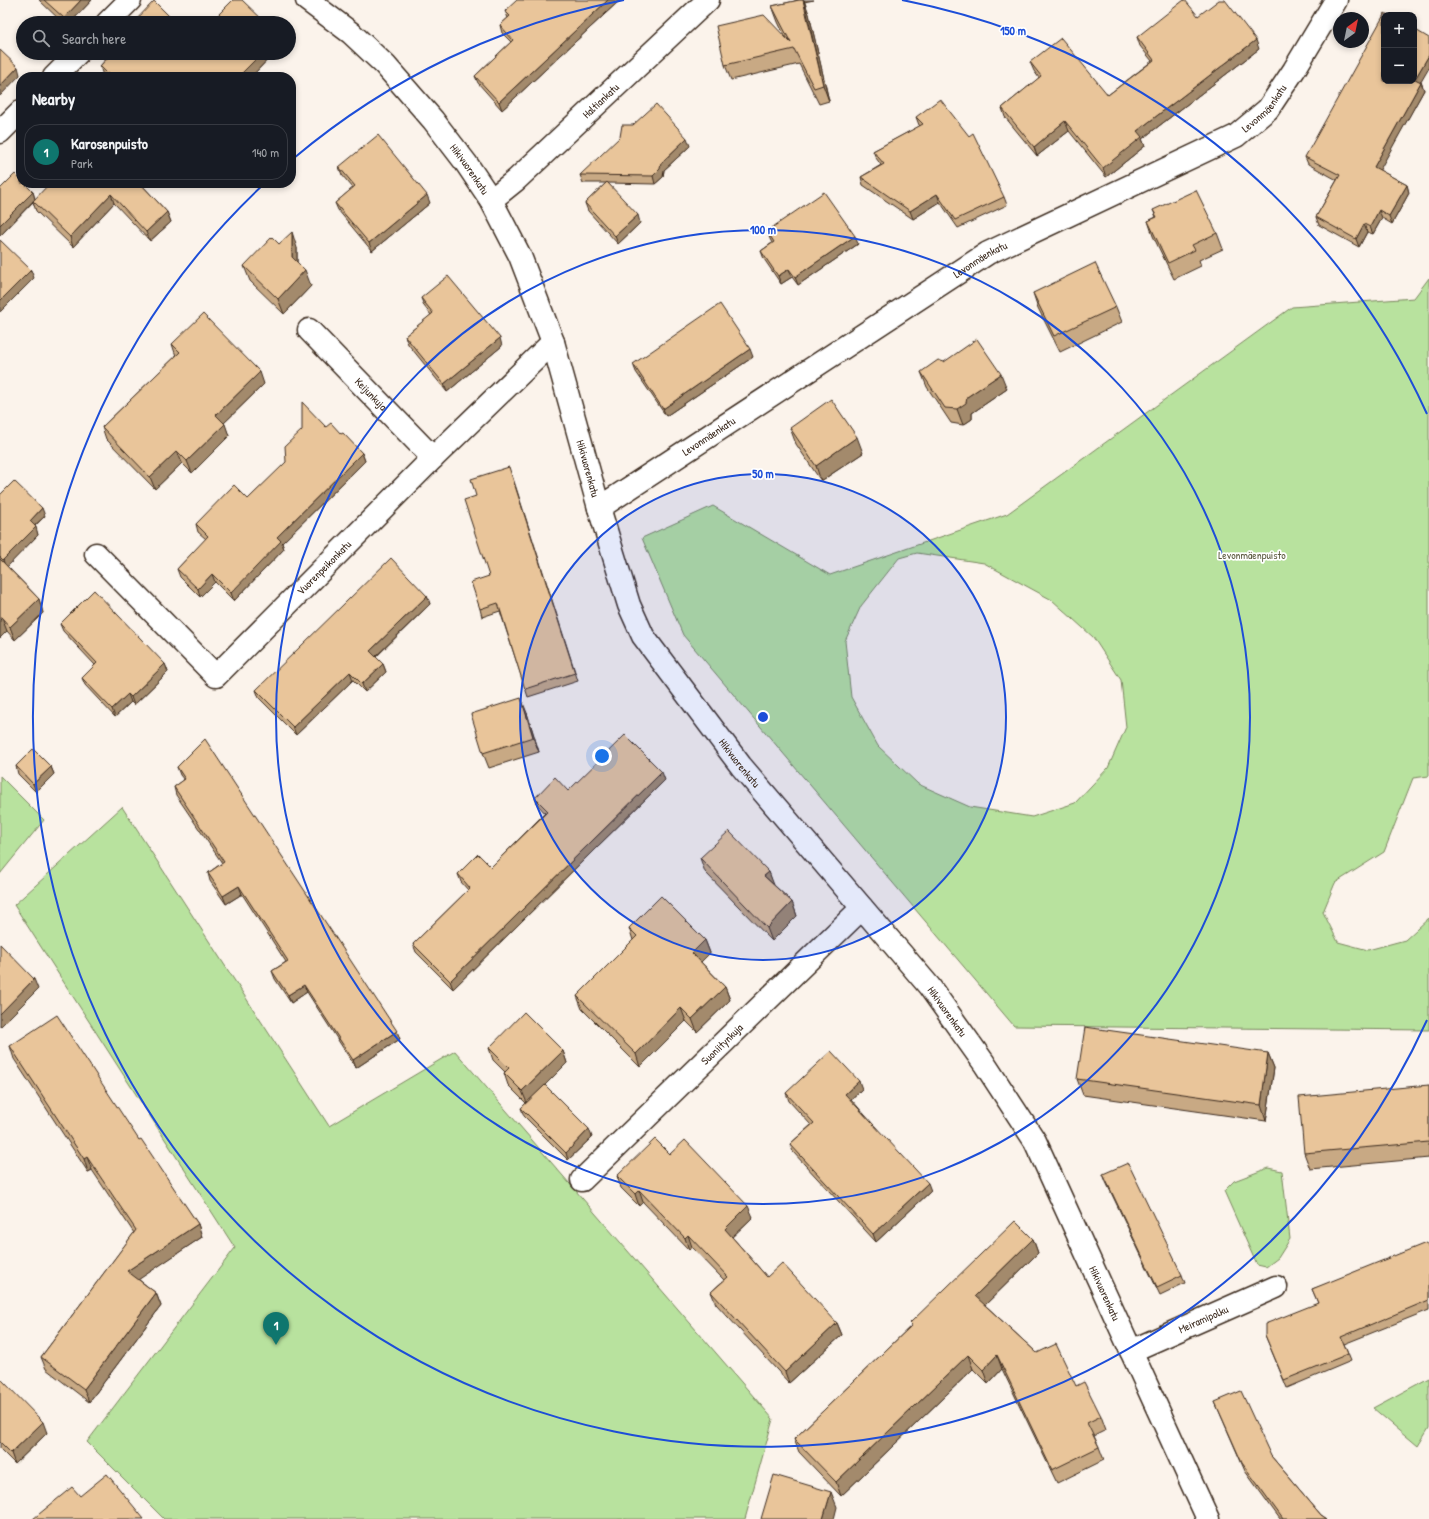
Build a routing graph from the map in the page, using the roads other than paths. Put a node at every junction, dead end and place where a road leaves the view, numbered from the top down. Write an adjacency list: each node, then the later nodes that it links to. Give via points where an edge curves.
1 (130, 0): 5 (street)
2 (307, 0): 10 (street, Hikivuorenkatu, via 351,34 384,65 432,120)
3 (708, 0): 10 (street, Haltiankatu, via 516,180)
4 (1336, 0): 14 (street, Levonmäenkatu, via 1268,109 1236,136 988,253)
5 (114, 16)
6 (71, 60): 7 (street)
7 (59, 72)
8 (16, 116): 9 (street)
9 (0, 132)
10 (491, 200): 12 (street, Hikivuorenkatu, via 520,256)
11 (309, 330): 13 (street, Keijunkuja)
12 (553, 342): 13 (street, Vuorenpeikonkatu); 14 (street, Hikivuorenkatu)
13 (433, 458): 15 (street, Vuorenpeikonkatu, via 216,676)
14 (600, 508): 16 (street, Hikivuorenkatu, via 629,605 644,636 741,766)
15 (96, 554)
16 (862, 908): 17 (street, Suoniitynkuja); 19 (street, Hikivuorenkatu, via 929,986 982,1059 1035,1141)
17 (582, 1180)
18 (1276, 1288): 19 (street, Meiramipolku)
19 (1131, 1351): 20 (street, Hikivuorenkatu)
20 (1208, 1519)

